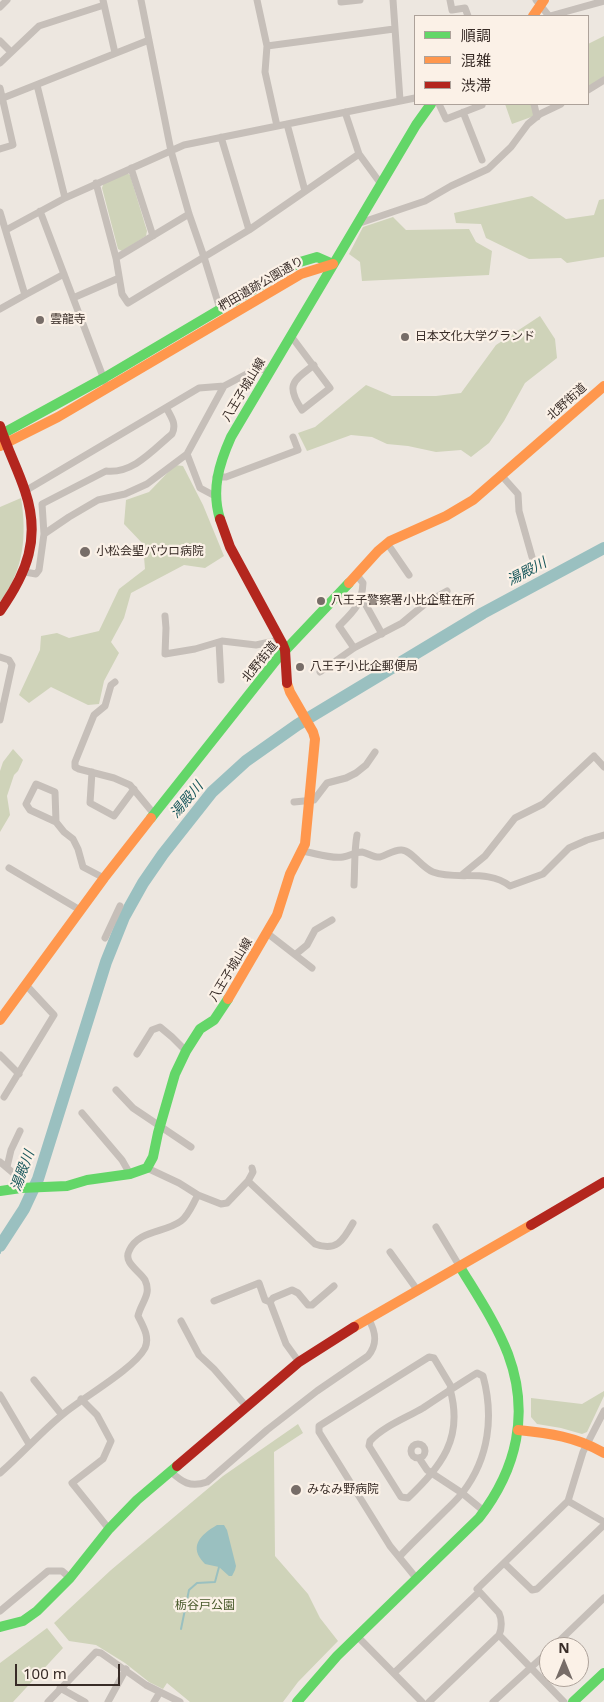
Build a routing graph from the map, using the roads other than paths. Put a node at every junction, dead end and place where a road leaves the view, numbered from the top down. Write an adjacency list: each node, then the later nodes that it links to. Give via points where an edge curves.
1 (7, 0): 11 (street)
2 (141, 0): 17 (street)
3 (257, 0): 19 (street)
4 (341, 0): 5 (street)
5 (360, 0)
6 (393, 0): 16 (street)
7 (450, 0): 12 (street, via 452,10 465,8)
8 (604, 1): 15 (street)
9 (103, 2): 20 (street, via 39,26); 21 (street)
10 (541, 2): 13 (street); 14 (street)
11 (0, 7)
12 (468, 15)
13 (534, 15)
14 (548, 15)
15 (553, 15)
16 (394, 29): 19 (street); 29 (street)
17 (149, 40): 21 (street); 42 (street)
18 (0, 41): 20 (street)
19 (268, 46): 39 (street, via 266,72)
20 (11, 52): 22 (street)
21 (116, 53): 24 (street)
22 (0, 63)
23 (604, 80): 26 (street)
24 (37, 85): 27 (street); 49 (street)
25 (0, 88): 27 (street)
26 (589, 89)
27 (3, 98): 41 (street, via 13,145)
28 (414, 98): 29 (street)
29 (400, 100): 35 (street)
30 (430, 105): 47 (street, 八王子城山線)
31 (439, 105): 36 (street, via 446,119)
32 (482, 105): 36 (street)
33 (534, 105): 37 (street)
34 (559, 105): 37 (street)
35 (345, 112): 38 (street); 43 (street)
36 (463, 112): 44 (street)
37 (537, 117): 53 (street, via 488,169 425,201)
38 (287, 124): 39 (street); 48 (street)
39 (277, 126): 40 (street)
40 (221, 137): 42 (street); 55 (street)
41 (0, 149)
42 (171, 150): 45 (street); 52 (street)
43 (359, 154): 47 (street); 48 (street)
44 (482, 160)
45 (131, 168): 46 (street); 56 (street)
46 (96, 183): 49 (street); 58 (street)
47 (380, 184): 53 (street, 八王子城山線)
48 (305, 191): 55 (street)
49 (66, 198): 50 (street)
50 (40, 211): 54 (street); 60 (street)
51 (0, 212): 54 (street)
52 (189, 214): 56 (street); 57 (street)
53 (357, 224): 59 (street, 八王子城山線)
54 (6, 230): 62 (street)
55 (249, 230): 57 (street)
56 (153, 236): 58 (street)
57 (204, 257): 61 (street, via 128,303 122,294); 65 (street)
58 (116, 258): 61 (street)
59 (333, 264): 65 (street, 椚田遺跡公園通り, via 323,257 307,258); 66 (street, 八王子城山線); 72 (street, 椚田遺跡公園通り, via 300,274)
60 (64, 274): 62 (street); 63 (street)
61 (119, 278): 63 (street)
62 (26, 295): 64 (street)
63 (74, 298): 69 (street)
64 (0, 309)
65 (220, 309): 69 (street, 椚田遺跡公園通り)
66 (291, 336): 67 (street); 68 (street, 八王子城山線)
67 (314, 365): 67 (street, via 295,380 292,391 302,410 330,388)
68 (269, 373): 70 (street, via 256,369); 78 (street, 八王子城山線, via 225,447)
69 (104, 378): 72 (street); 74 (street, 椚田遺跡公園通り)
70 (224, 386): 73 (street, via 200,388); 76 (street)
71 (604, 386): 77 (street, 北野街道)
72 (106, 389): 74 (street, 椚田遺跡公園通り, via 58,417)
73 (167, 409): 79 (street); 81 (street, via 174,422 172,434 132,468 106,471 42,504)
74 (2, 437): 79 (street)
75 (293, 437): 78 (street, via 298,450 226,477)
76 (188, 454): 80 (street, via 200,488); 81 (street, via 142,487 98,500)
77 (502, 476): 82 (street, 北野街道, via 459,509); 83 (street, via 518,494)
78 (216, 477): 80 (street, 八王子城山線)
79 (25, 491): 84 (street, via 32,529 31,549)
80 (215, 496): 92 (street, 八王子城山線, via 224,534)
81 (44, 534): 84 (street, via 39,570 36,574)
82 (387, 543): 85 (street, 北野街道); 86 (street)
83 (532, 557)
84 (24, 572): 89 (street)
85 (356, 574): 88 (street, via 363,583); 95 (street, 北野街道)
86 (409, 575)
87 (447, 592): 91 (street)
88 (362, 598): 91 (street); 94 (street, via 339,626)
89 (0, 612)
90 (165, 616): 93 (street, via 165,654)
91 (382, 634): 94 (street)
92 (280, 640): 93 (street, via 256,645); 95 (street, 八王子城山線)
93 (219, 642): 98 (street)
94 (354, 648): 97 (street)
95 (285, 650): 106 (street, 八王子城山線, via 288,687 312,730 315,744); 107 (street, 北野街道)
96 (0, 657): 100 (street, via 12,665)
97 (320, 672)
98 (221, 680)
99 (115, 682): 103 (street, via 111,685 105,706 94,715 75,762 75,767)
100 (0, 720)
101 (375, 752): 106 (street, via 366,766 346,778 327,783 317,798)
102 (604, 768): 114 (street, via 594,756 543,804 515,818 484,856)
103 (92, 772): 104 (street, via 114,778); 104 (street, via 90,803 114,816)
104 (134, 789): 107 (street)
105 (294, 802): 106 (street)
106 (310, 802): 111 (street, 八王子城山線)
107 (154, 814): 115 (street, 北野街道)
108 (56, 822): 108 (street, via 30,810 26,804 36,784 55,792); 115 (street, via 73,839 83,867)
109 (357, 835): 112 (street)
110 (604, 835): 114 (street, via 569,848 543,874 514,886 475,874)
111 (302, 851): 112 (street, via 332,857); 120 (street, 八王子城山線, via 290,874 278,915)
112 (354, 854): 114 (street, via 360,852 380,857 403,850 433,872); 116 (street)
113 (10, 868): 118 (street)
114 (463, 874)
115 (104, 878): 118 (street, 北野街道)
116 (354, 885)
117 (120, 906): 121 (street)
118 (80, 910): 124 (street, 北野街道)
119 (332, 920): 122 (street, via 316,930 307,945)
120 (267, 933): 122 (street); 126 (street, 八王子城山線, via 224,1007 214,1020 200,1029)
121 (105, 938)
122 (296, 954): 123 (street)
123 (312, 968)
124 (26, 985): 125 (street, 北野街道); 129 (street, via 54,1015)
125 (0, 1020)
126 (186, 1051): 127 (street, via 160,1027 152,1030); 133 (street, 八王子城山線, via 175,1074)
127 (137, 1054)
128 (0, 1055): 129 (street)
129 (19, 1074): 131 (street)
130 (116, 1090): 133 (street, via 133,1108)
131 (4, 1097)
132 (82, 1113): 140 (street)
133 (160, 1126): 135 (street); 138 (street, 八王子城山線)
134 (20, 1131): 137 (street)
135 (191, 1147)
136 (0, 1162): 137 (street)
137 (7, 1167): 143 (street, via 18,1177)
138 (147, 1168): 140 (street); 145 (street, via 180,1182)
139 (252, 1168): 141 (street)
140 (130, 1174): 143 (street, via 68,1186)
141 (248, 1181): 145 (street, via 227,1203 221,1204); 146 (street, via 315,1244 324,1248 332,1248 344,1238)
142 (604, 1182): 149 (street)
143 (21, 1188): 144 (street)
144 (0, 1191)
145 (198, 1194): 160 (street, via 182,1220 147,1234 129,1251 130,1263 147,1286 147,1296 138,1316 146,1332 146,1346 114,1377)
146 (353, 1223)
147 (436, 1227): 149 (street)
148 (390, 1252): 151 (street)
149 (460, 1267): 151 (street); 164 (street, via 508,1355 518,1394)
150 (334, 1286): 153 (street, via 308,1306 292,1290 272,1298)
151 (418, 1291): 154 (street)
152 (214, 1301): 153 (street, via 258,1283 265,1300)
153 (270, 1302): 156 (street, via 286,1344)
154 (368, 1318): 156 (street); 169 (street, via 375,1338 368,1356 266,1430 207,1482 189,1485)
155 (181, 1321): 161 (street, via 199,1355)
156 (299, 1362): 161 (street)
157 (34, 1380): 163 (street)
158 (451, 1389): 171 (street, via 452,1438); 171 (street, via 369,1443 403,1498 408,1498); 172 (street, via 479,1373 483,1376 488,1399 488,1429 483,1454); 177 (street, via 434,1358 429,1356 318,1426)
159 (0, 1395): 166 (street)
160 (81, 1400): 163 (street); 176 (street, via 96,1415 112,1441 103,1459 72,1483)
161 (246, 1406): 169 (street)
162 (604, 1411): 165 (street)
163 (62, 1415): 166 (street)
164 (518, 1430): 165 (street, via 562,1435); 174 (street, via 507,1474)
165 (588, 1443): 167 (street); 173 (street)
166 (29, 1444): 170 (street)
167 (604, 1453)
168 (419, 1458): 171 (street)
169 (170, 1471): 176 (street)
170 (0, 1472)
171 (432, 1474): 172 (street)
172 (462, 1493): 174 (street); 177 (street)
173 (568, 1501): 175 (street); 178 (street)
174 (485, 1512): 180 (street)
175 (604, 1523): 178 (street, via 537,1589 532,1590)
176 (109, 1529): 179 (street)
177 (399, 1557): 180 (street)
178 (504, 1563): 181 (street, via 477,1589)
179 (70, 1578): 183 (street, via 62,1571 48,1571); 184 (street, via 29,1618)
180 (417, 1579): 186 (street)
181 (479, 1592): 185 (street, via 501,1617); 192 (street)
182 (604, 1598): 187 (street)
183 (0, 1611)
184 (0, 1627)
185 (499, 1635): 189 (street); 202 (street)
186 (357, 1636): 192 (street); 200 (street)
187 (563, 1637)
188 (539, 1660): 189 (street)
189 (531, 1667): 203 (street); 204 (street)
190 (126, 1669): 193 (street, via 96,1652); 194 (street); 195 (street)
191 (604, 1673): 205 (street)
192 (394, 1674): 201 (street)
193 (60, 1688): 196 (street); 197 (street)
194 (160, 1692): 198 (street); 199 (street)
195 (111, 1701)
196 (48, 1702)
197 (85, 1702)
198 (154, 1702)
199 (180, 1702)
200 (297, 1702)
201 (422, 1702)
202 (429, 1702)
203 (493, 1702)
204 (564, 1702)
205 (573, 1702)

